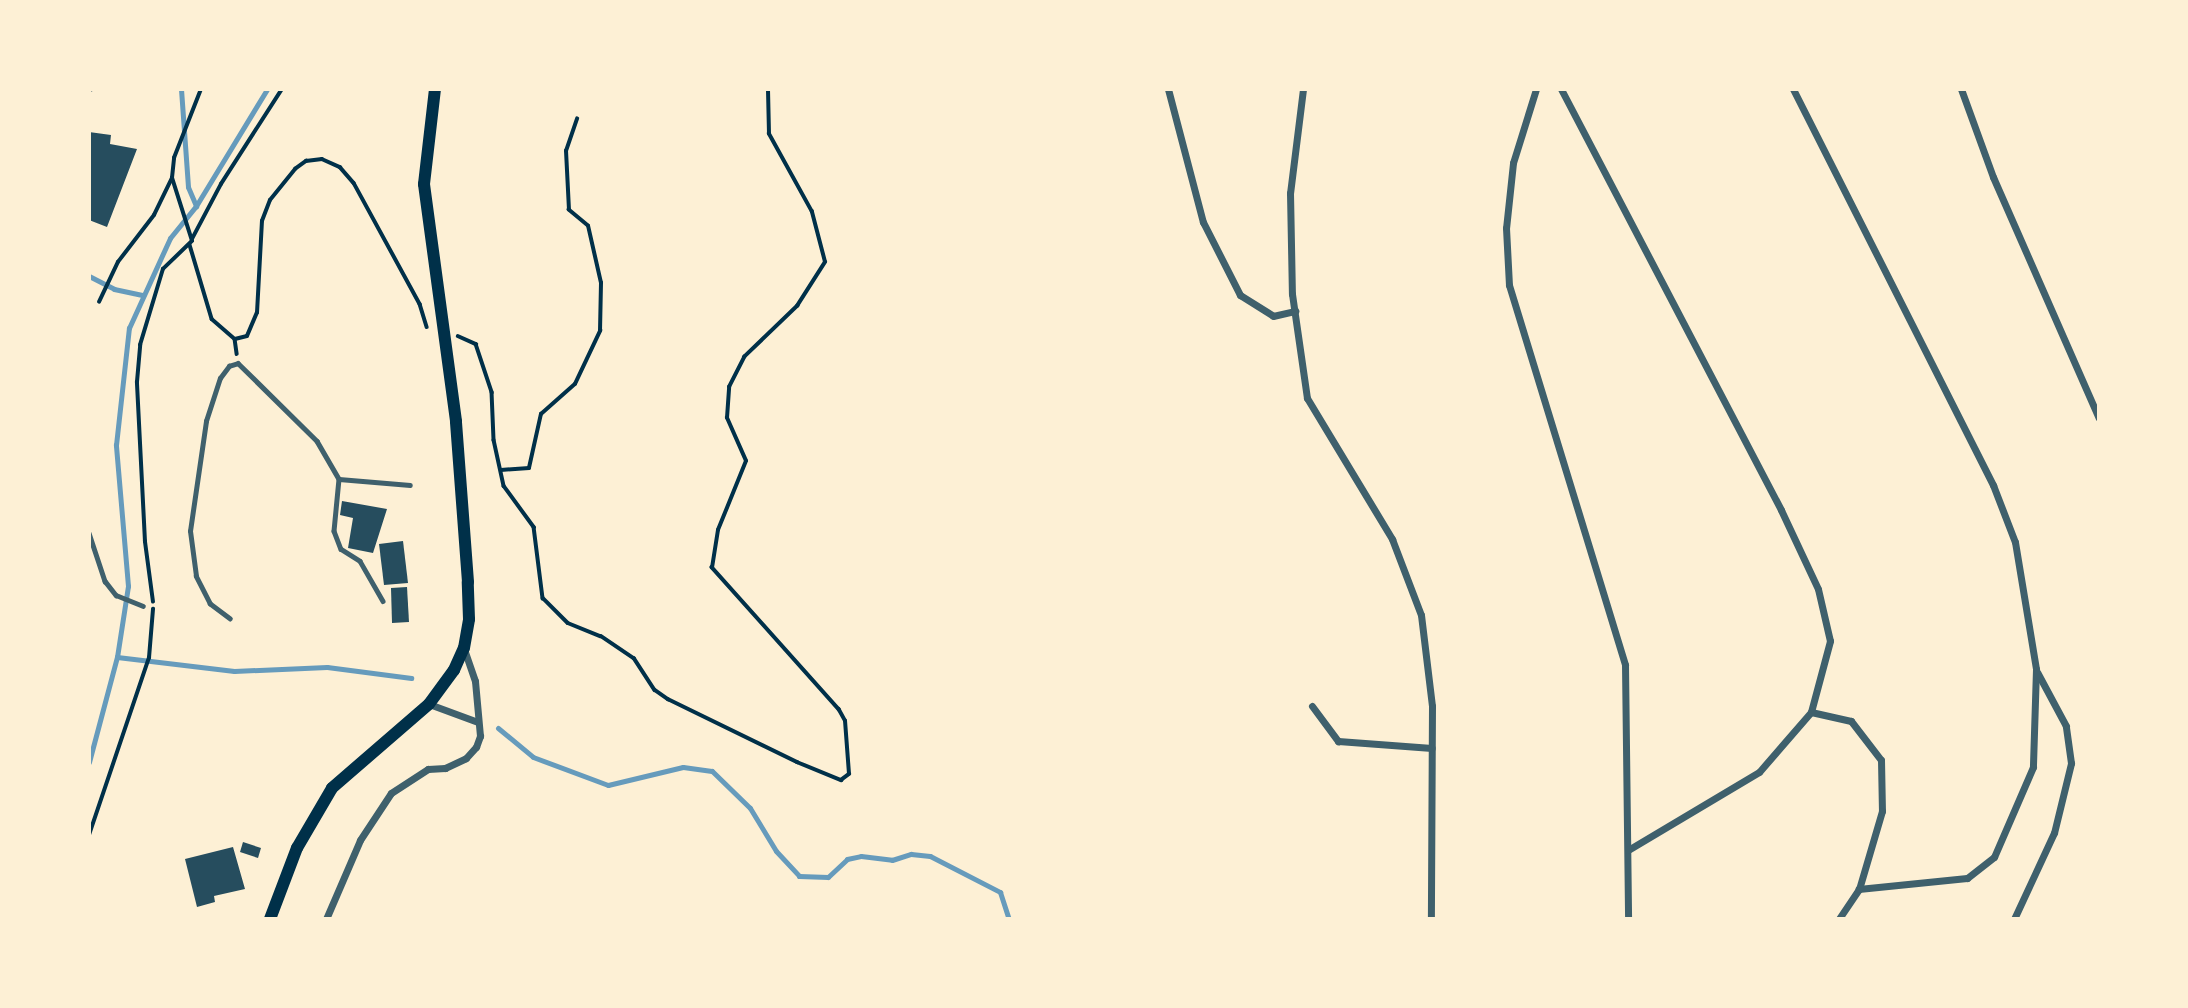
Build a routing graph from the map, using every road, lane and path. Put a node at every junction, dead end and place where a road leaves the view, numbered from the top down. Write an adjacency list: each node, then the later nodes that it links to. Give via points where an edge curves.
1 (201, 89): 12 (path, via 174,158)
2 (282, 89): 13 (path, via 221,184)
3 (435, 89): 16 (main road, via 424,184)
4 (768, 89): 19 (path, via 769,134 812,212 825,262 792,312 744,357 729,387 727,418 746,461 718,530 712,568 839,710 845,721 849,774 841,780 797,762 668,699 654,690 634,658 601,636 568,623 542,598 534,527 504,486)
5 (1168, 89): 15 (street, via 1203,222 1240,295 1273,316)
6 (1303, 89): 15 (street, via 1290,193)
7 (1536, 89): 34 (street, via 1509,197 1509,285 1625,665)
8 (1562, 89): 30 (street, via 1818,589 1829,641)
9 (1793, 89): 27 (street, via 1993,485 2015,542)
10 (1961, 89): 18 (street, via 1993,177)
11 (577, 119): 19 (path, via 566,151 569,210 588,226 601,283 600,331 575,384 541,414 529,468)
12 (172, 177): 13 (path, via 190,225); 14 (path, via 154,215 118,262)
13 (191, 243): 17 (path, via 212,319 235,339 247,336 257,313 262,221 270,200 295,169 306,161 322,159 340,167 354,183 415,294); 33 (path, via 163,269 140,345 137,382 145,542 155,628)
14 (99, 302)
15 (1295, 311): 32 (street, via 1307,398 1392,539 1421,615)
16 (447, 332): 19 (path, via 476,344 492,391); 26 (main road, via 468,582)
17 (430, 334)
18 (2099, 418)
19 (501, 470)
20 (339, 479): 21 (lane); 23 (lane, via 334,531 341,549 360,561); 25 (lane, via 299,420 238,363 229,366 206,421 190,531 196,576 210,604)
21 (410, 485)
22 (89, 533): 24 (lane, via 110,588 116,596)
23 (383, 601)
24 (143, 606)
25 (230, 618)
26 (464, 648): 28 (main road); 31 (street, via 475,681)
27 (2036, 669): 35 (street, via 2033,767 1994,857 1967,878); 41 (street, via 2066,726 2071,763 2054,833)
28 (429, 704): 31 (street); 36 (main road, via 332,788 297,848)
29 (1312, 706): 32 (street, via 1338,741)
30 (1811, 712): 34 (street, via 1759,772); 35 (street, via 1851,722 1881,760 1882,811)
31 (478, 723): 37 (street, via 480,736 466,758 445,768 428,769 391,793 360,840)
32 (1432, 748): 38 (street)
33 (89, 835)
34 (1628, 850): 39 (street)
35 (1859, 889): 40 (street)
36 (270, 919)
37 (326, 919)
38 (1432, 919)
39 (1628, 919)
40 (1839, 919)
41 (2014, 919)

